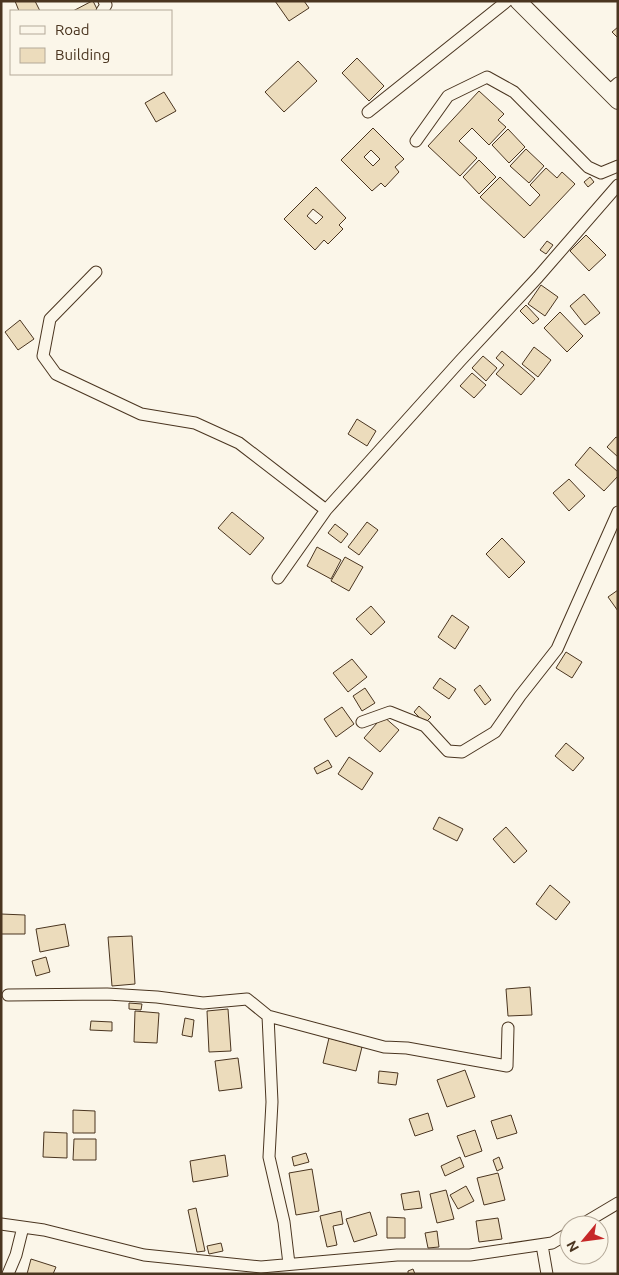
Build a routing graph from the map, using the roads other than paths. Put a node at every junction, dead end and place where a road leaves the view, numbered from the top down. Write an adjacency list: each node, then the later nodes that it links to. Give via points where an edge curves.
1 (507, 1): 4 (street)
2 (518, 1): 3 (main road)
3 (615, 92)
4 (368, 112)
5 (416, 141): 6 (street, via 448,96 488,77 514,92 588,167 601,173)
6 (618, 166)
7 (618, 185): 9 (street)
8 (96, 272): 9 (street, via 50,320 43,356 56,374 141,414 195,423 239,443)
9 (326, 510): 11 (street)
10 (618, 512): 12 (street, via 557,649 495,732 462,752 448,751 425,726 390,712)
11 (278, 578)
12 (362, 722)
13 (8, 995): 14 (street, via 107,994 203,1003 247,999)
14 (268, 1016): 15 (street, via 384,1047 508,1066); 22 (street, via 272,1102 269,1157 284,1222)
15 (508, 1028)
16 (618, 1203): 17 (street)
17 (598, 1215)
18 (1, 1224): 19 (street)
19 (23, 1227): 22 (street, via 144,1256 261,1267); 23 (street)
20 (559, 1238): 21 (street)
21 (542, 1244): 22 (street, via 470,1256 396,1255); 24 (street)
22 (289, 1264)
23 (8, 1274)
24 (547, 1274)

